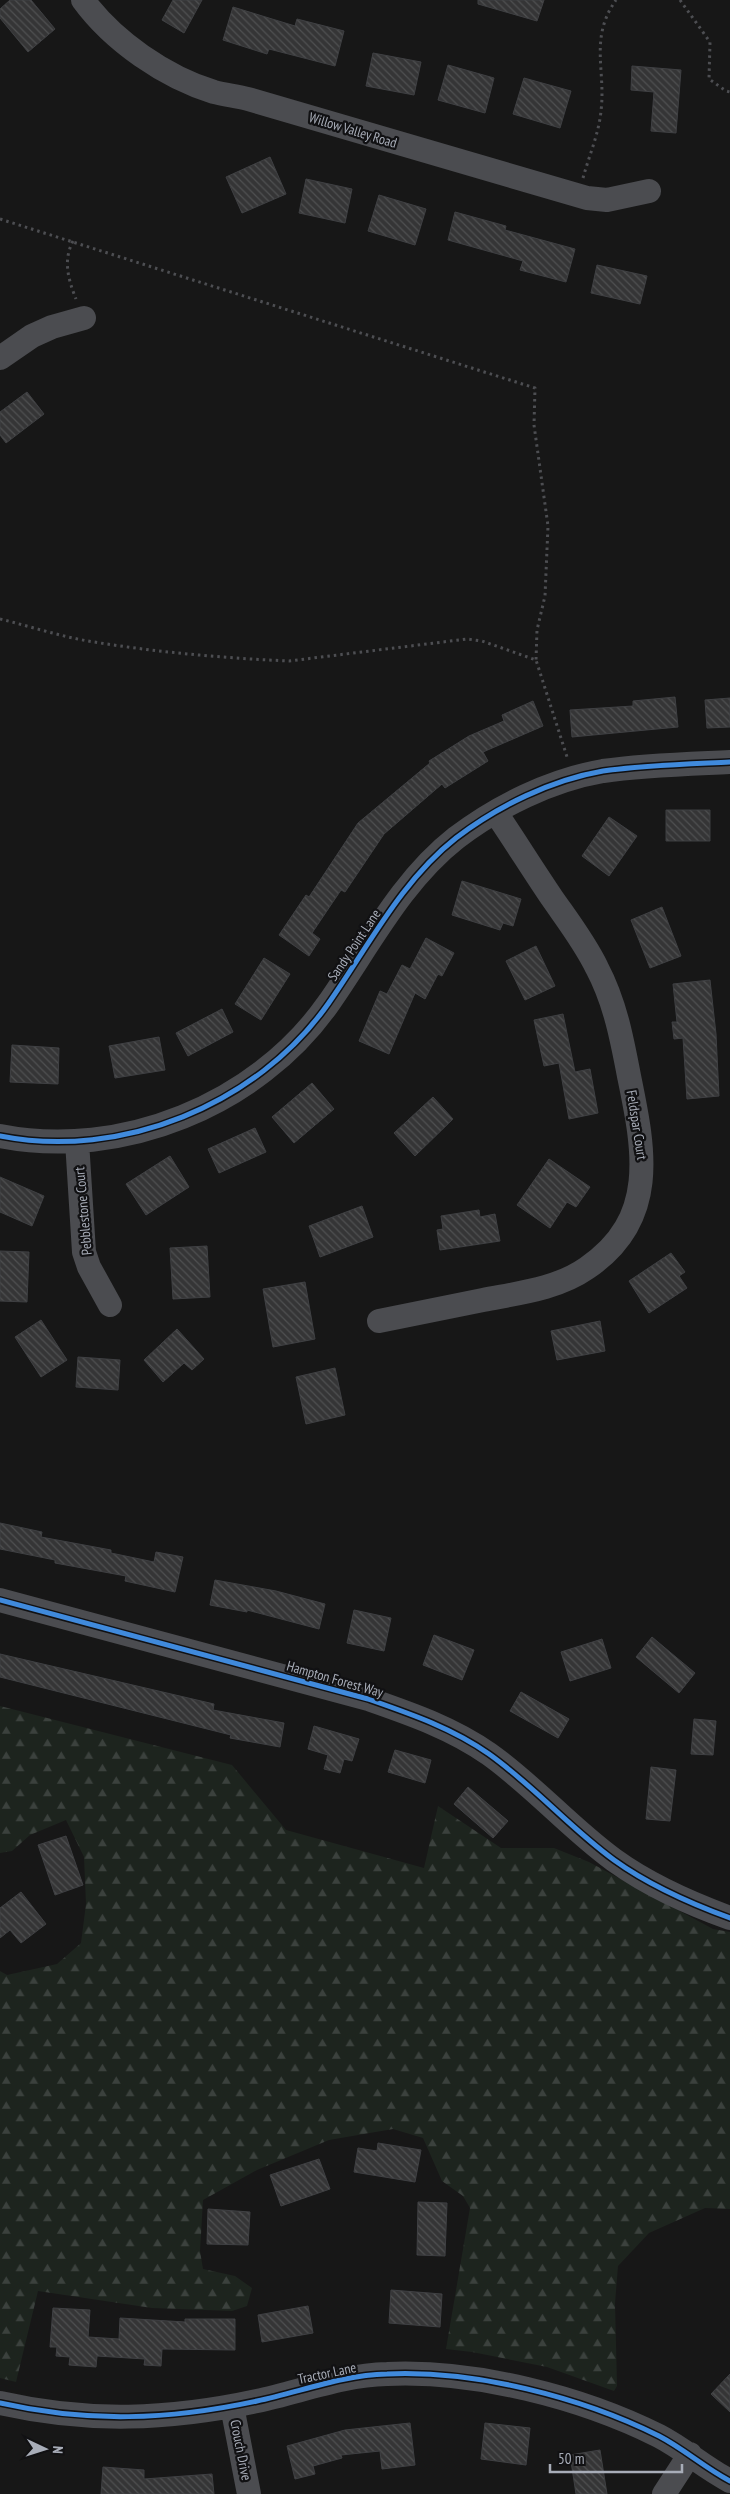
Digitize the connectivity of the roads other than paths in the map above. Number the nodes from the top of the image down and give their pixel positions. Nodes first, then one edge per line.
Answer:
1 (82, 0) edge
2 (649, 191) dead end
3 (84, 318) road end
4 (0, 358) edge
5 (730, 762) edge
6 (496, 813) junction
7 (0, 1136) edge
8 (77, 1141) junction
9 (110, 1305) dead end
10 (379, 1321) dead end
11 (0, 1600) edge
12 (730, 1918) edge
13 (0, 2403) edge
14 (232, 2406) junction
15 (690, 2454) junction
16 (730, 2480) edge
17 (249, 2494) edge
18 (664, 2494) edge

1 - 2 street, Willow Valley Road
3 - 4 street
5 - 6 street, Sandy Point Lane
6 - 8 street, Sandy Point Lane
6 - 10 street, Feldspar Court
7 - 8 street, Sandy Point Lane
8 - 9 street, Pebblestone Court
11 - 12 street, Hampton Forest Way
13 - 14 street, Tractor Lane
14 - 15 street, Tractor Lane
14 - 17 street, Crouch Drive
15 - 16 street, Tractor Lane
15 - 18 street

